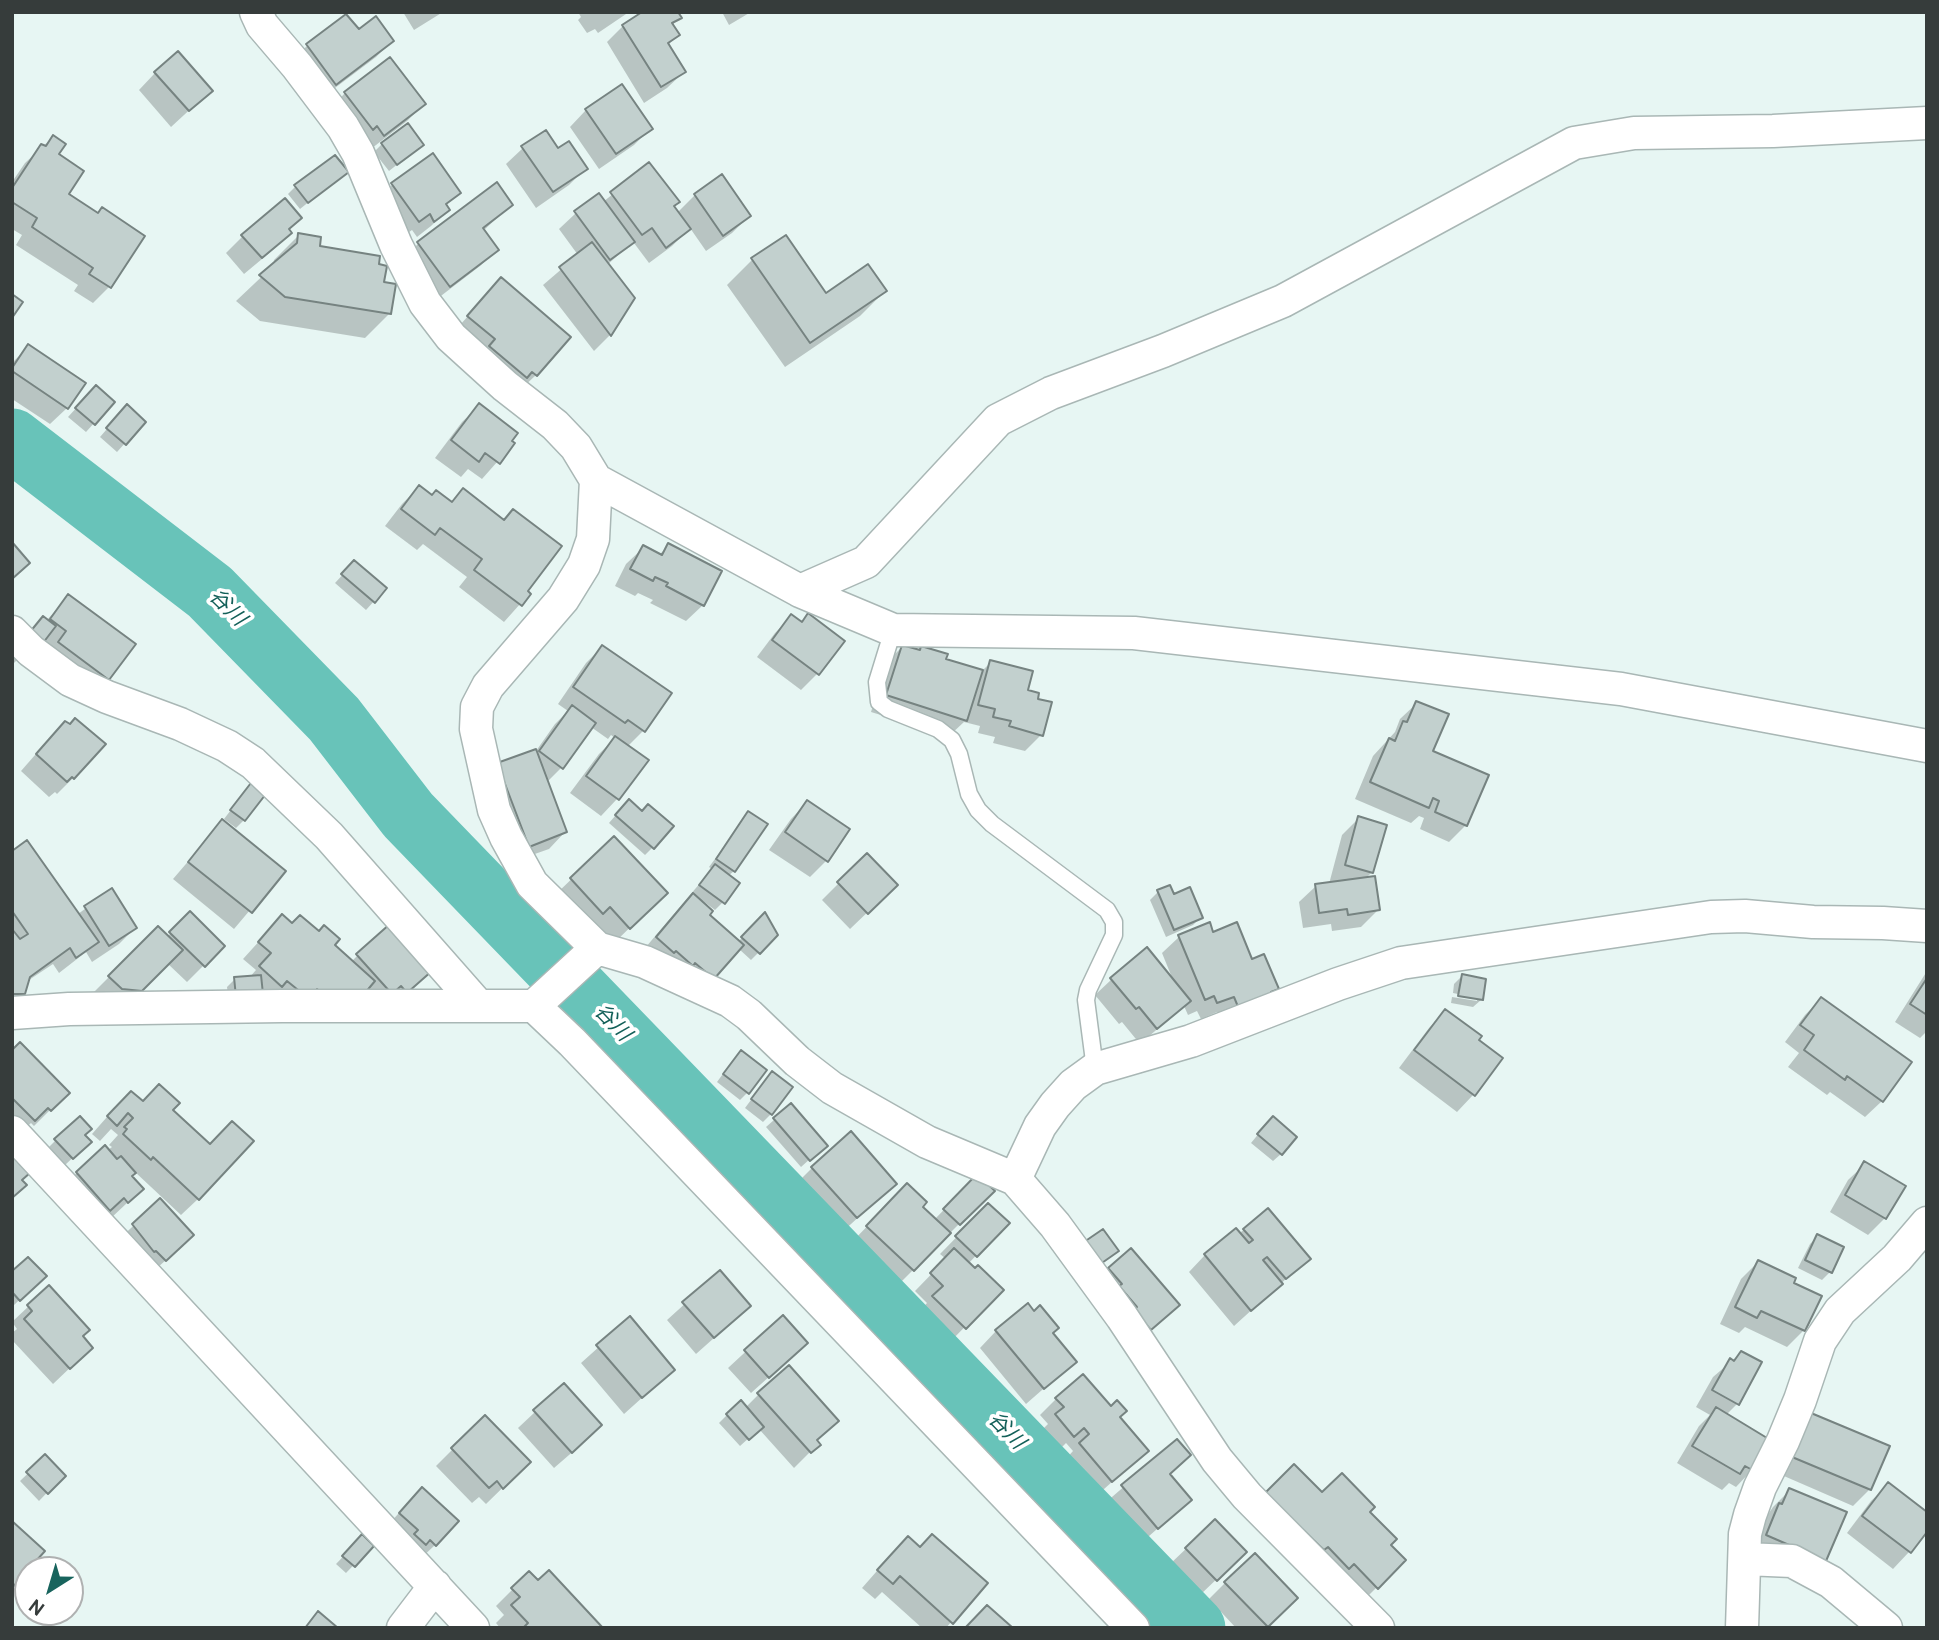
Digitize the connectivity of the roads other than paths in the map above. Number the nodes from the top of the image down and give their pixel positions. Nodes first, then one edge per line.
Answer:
1 (256, 12) edge
2 (1927, 123) edge
3 (596, 480) junction
4 (800, 591) junction
5 (893, 630) junction
6 (12, 632) edge
7 (1927, 746) edge
8 (1927, 926) edge
9 (591, 954) junction
10 (540, 1000) junction
11 (477, 1004) junction
12 (12, 1013) edge
13 (1095, 1069) junction
14 (12, 1132) edge
15 (1015, 1179) junction
16 (1927, 1223) edge
17 (1745, 1559) junction
18 (435, 1586) junction
19 (403, 1628) edge
20 (473, 1628) edge
21 (1133, 1628) edge
22 (1378, 1628) edge
23 (1742, 1628) edge
24 (1886, 1628) edge

1 - 3 street
2 - 4 street
3 - 4 street
3 - 9 street
4 - 5 street
5 - 7 street
5 - 13 lane
6 - 11 street
8 - 13 street
9 - 10 street
9 - 15 street
10 - 11 street
10 - 21 street
11 - 12 street
13 - 15 street
14 - 18 street
15 - 22 street
16 - 17 street
17 - 23 street
17 - 24 street
18 - 19 street
18 - 20 street

